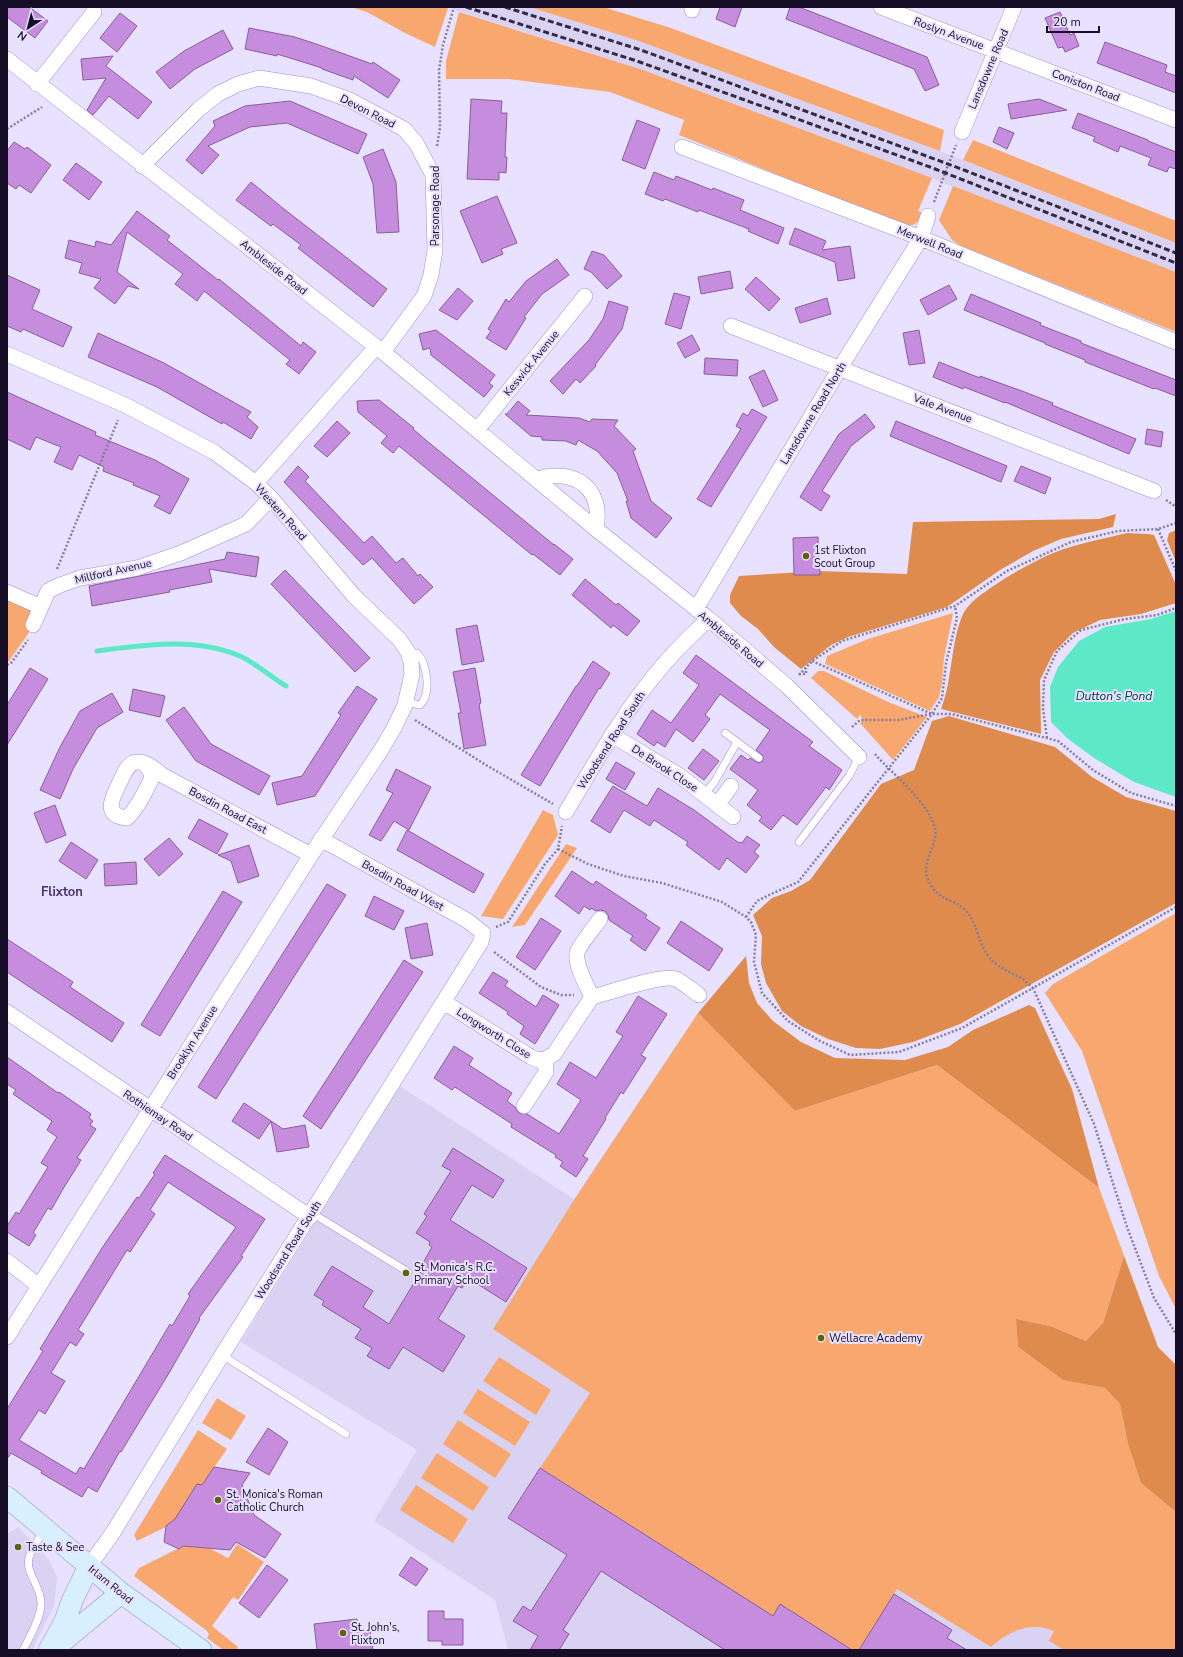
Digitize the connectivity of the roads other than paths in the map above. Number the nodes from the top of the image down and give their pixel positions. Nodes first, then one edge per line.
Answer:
1 (881, 7) edge
2 (1014, 7) edge
3 (94, 12) dead end
4 (996, 50) junction
5 (7, 59) edge
6 (37, 84) junction
7 (1176, 120) edge
8 (962, 132) road end
9 (682, 148) dead end
10 (142, 166) junction
11 (433, 175) joint
12 (928, 216) road end
13 (921, 238) junction
14 (585, 296) dead end
15 (731, 326) dead end
16 (1176, 342) edge
17 (380, 349) junction
18 (7, 354) edge
19 (840, 368) junction
20 (477, 430) junction
21 (537, 480) junction
22 (256, 483) junction
23 (1154, 491) dead end
24 (272, 498) junction
25 (596, 529) junction
26 (7, 592) edge
27 (41, 607) junction
28 (696, 609) junction
29 (709, 618) junction
30 (33, 625) road end
31 (725, 733) dead end
32 (612, 735) junction
33 (737, 742) junction
34 (381, 750) joint
35 (859, 757) joint
36 (759, 758) dead end
37 (146, 764) dead end
38 (731, 786) dead end
39 (705, 794) junction
40 (718, 804) junction
41 (566, 812) road end
42 (733, 817) dead end
43 (321, 839) junction
44 (800, 842) dead end
45 (311, 855) junction
46 (600, 919) dead end
47 (482, 937) joint
48 (591, 995) junction
49 (699, 995) dead end
50 (444, 1002) junction
51 (7, 1012) edge
52 (545, 1059) junction
53 (524, 1106) dead end
54 (150, 1109) junction
55 (311, 1215) junction
56 (7, 1261) edge
57 (408, 1272) dead end
58 (39, 1286) junction
59 (7, 1337) edge
60 (222, 1355) junction
61 (346, 1434) dead end
62 (7, 1497) edge
63 (45, 1530) junction
64 (89, 1566) junction
65 (121, 1593) junction
66 (23, 1650) edge
67 (49, 1650) edge
68 (53, 1650) edge
69 (200, 1650) edge

1 - 4 street, Roslyn Avenue
2 - 4 street, Lansdowne Road
3 - 6 street
4 - 7 street, Coniston Road
4 - 8 street, Lansdowne Road
5 - 6 street, Ambleside Road
6 - 10 street, Ambleside Road
9 - 13 street, Merwell Road
10 - 11 street, Devon Road
10 - 17 street, Ambleside Road
11 - 17 street, Parsonage Road
12 - 13 street, Lansdowne Road North
13 - 16 street, Merwell Road
13 - 19 street, Lansdowne Road North
14 - 20 street, Keswick Avenue
15 - 19 street, Vale Avenue
17 - 20 street, Ambleside Road
17 - 22 street, Parsonage Road
18 - 22 street, Western Road
19 - 23 street, Vale Avenue
19 - 28 street, Lansdowne Road North
20 - 21 street, Ambleside Road
21 - 25 street, Ambleside Road
21 - 25 street
22 - 24 street, Western Road
24 - 27 street, Millford Avenue
24 - 34 street, Western Road
25 - 28 street, Ambleside Road
26 - 27 street
27 - 30 street
28 - 29 street, Ambleside Road
29 - 32 street, Woodsend Road South
29 - 35 street, Ambleside Road
31 - 33 lane
32 - 39 street, De Brook Close
32 - 41 street, Woodsend Road South
33 - 36 lane
33 - 39 lane
34 - 43 street, Brooklyn Avenue
35 - 44 lane
37 - 45 street, Bosdin Road East
38 - 40 street
39 - 40 street, De Brook Close
40 - 42 street, De Brook Close
43 - 45 street, Brooklyn Avenue
43 - 47 street, Bosdin Road West
45 - 54 street, Brooklyn Avenue
46 - 48 street
47 - 50 street, Woodsend Road South
48 - 49 street
48 - 52 street, Longworth Close
50 - 52 street, Longworth Close
50 - 55 street, Woodsend Road South
51 - 54 street, Rothiemay Road
52 - 53 street, Longworth Close
54 - 55 street, Rothiemay Road
54 - 58 street, Brooklyn Avenue
55 - 57 lane
55 - 60 street, Woodsend Road South
56 - 58 street
58 - 59 street, Brooklyn Avenue
60 - 61 lane
60 - 64 street, Woodsend Road South
62 - 63 street, Irlam Road
63 - 64 street, Irlam Road
63 - 66 lane
64 - 65 street, Irlam Road
64 - 67 street
65 - 68 street
65 - 69 street, Irlam Road

